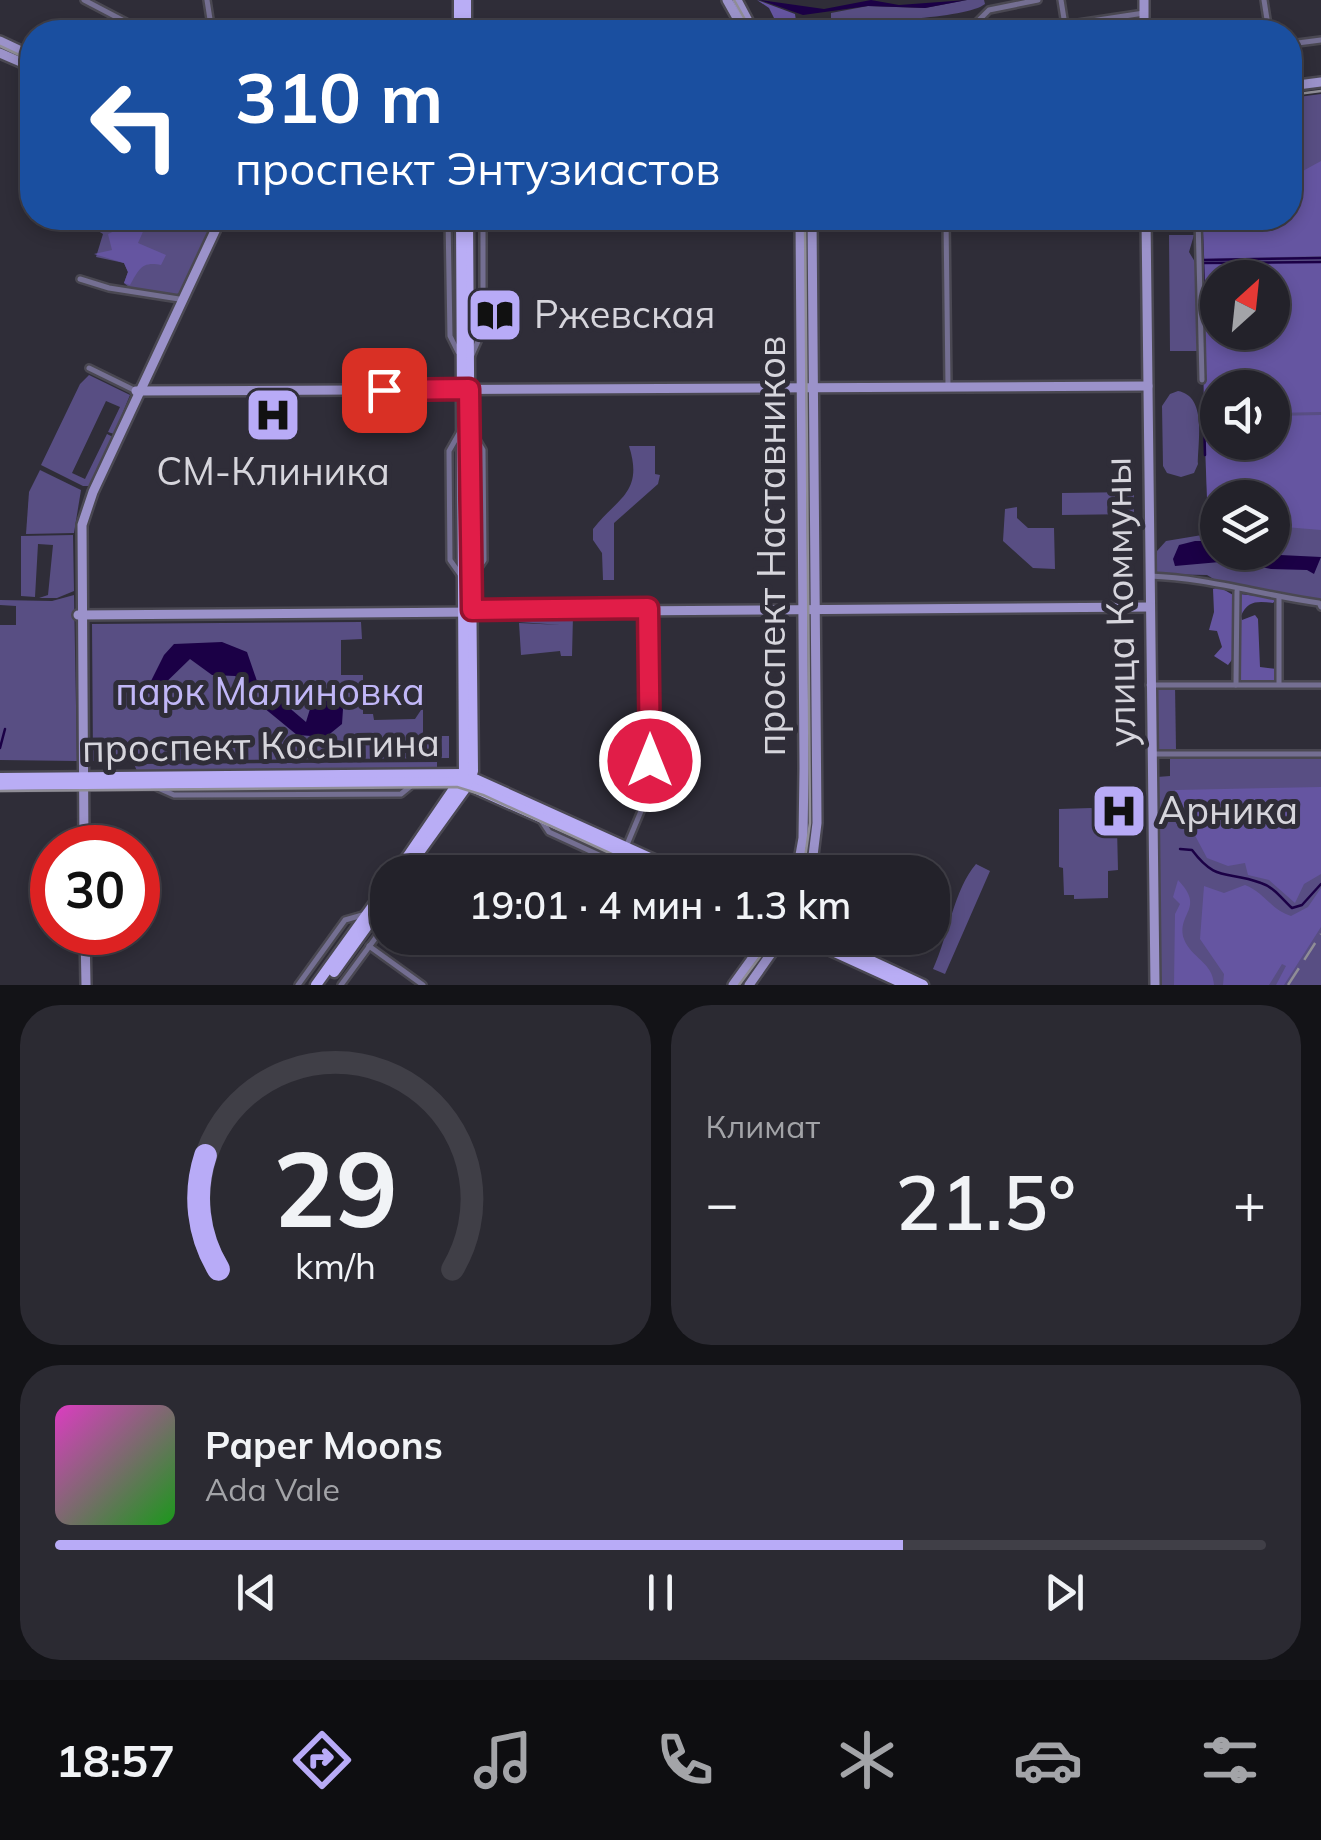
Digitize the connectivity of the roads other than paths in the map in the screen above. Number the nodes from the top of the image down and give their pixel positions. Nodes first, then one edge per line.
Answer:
1 (84, 0) edge
2 (1038, 0) edge
3 (1142, 0) edge
4 (1142, 13) junction
5 (122, 20) edge
6 (979, 20) edge
7 (1101, 20) edge
8 (1142, 20) edge
9 (213, 230) edge
10 (213, 230) edge
11 (448, 230) edge
12 (463, 230) edge
13 (464, 230) edge
14 (482, 230) edge
15 (800, 230) edge
16 (812, 230) edge
17 (946, 230) edge
18 (1144, 230) edge
19 (1198, 230) edge
20 (80, 279) dead end
21 (461, 280) junction
22 (449, 289) junction
23 (180, 299) junction
24 (465, 359) junction
25 (89, 368) dead end
26 (1202, 370) edge
27 (1146, 386) junction
28 (948, 387) junction
29 (801, 389) junction
30 (814, 389) junction
31 (466, 391) junction
32 (138, 392) junction
33 (466, 428) junction
34 (1150, 576) junction
35 (467, 579) junction
36 (1236, 591) junction
37 (1279, 598) junction
38 (1320, 605) edge
39 (1148, 607) junction
40 (803, 609) junction
41 (816, 609) junction
42 (649, 610) junction
43 (468, 612) junction
44 (80, 615) junction
45 (1236, 684) junction
46 (1150, 685) junction
47 (1278, 685) junction
48 (1321, 685) edge
49 (1150, 754) junction
50 (1321, 754) edge
51 (466, 779) junction
52 (81, 781) junction
53 (0, 782) edge
54 (538, 814) junction
55 (82, 825) edge
56 (626, 847) junction
57 (409, 855) edge
58 (418, 855) edge
59 (599, 855) edge
60 (627, 855) edge
61 (644, 855) edge
62 (799, 855) edge
63 (813, 855) edge
64 (370, 910) edge
65 (367, 914) junction
66 (370, 922) edge
67 (369, 946) joint
68 (83, 955) edge
69 (755, 955) edge
70 (770, 955) edge
71 (841, 955) edge
72 (859, 955) edge
73 (302, 983) edge
74 (84, 985) edge
75 (316, 985) edge
76 (324, 985) edge
77 (341, 985) edge
78 (423, 985) edge
79 (733, 985) edge
80 (748, 985) edge
81 (907, 985) edge
82 (923, 985) edge
83 (1153, 985) edge

1 - 5 street
2 - 6 street
3 - 4 main road
4 - 7 street
4 - 8 main road
9 - 23 main road
10 - 32 main road
11 - 22 street
12 - 21 main road
13 - 24 main road
14 - 24 street
15 - 29 main road, проспект Наставников
16 - 30 main road, проспект Наставников
17 - 28 street
18 - 27 main road, улица Коммуны
19 - 26 street
20 - 23 street
21 - 22 street
21 - 24 main road
22 - 24 street
23 - 32 main road
24 - 31 main road
25 - 32 street
27 - 28 main road
27 - 34 main road, улица Коммуны
27 - 39 main road, улица Коммуны
28 - 30 main road
29 - 30 main road
29 - 31 main road
29 - 40 main road, проспект Наставников
30 - 41 main road, проспект Наставников
31 - 32 main road
31 - 33 main road
32 - 44 main road
33 - 35 main road
33 - 35 street
34 - 36 street
34 - 39 main road, улица Коммуны
35 - 43 main road
36 - 37 street
36 - 45 street
37 - 38 street
37 - 47 street
39 - 41 main road
39 - 46 main road, улица Коммуны
40 - 41 main road
40 - 42 main road
40 - 62 main road, проспект Наставников
41 - 63 main road, проспект Наставников
42 - 43 main road
42 - 56 street
43 - 44 main road
43 - 51 main road
44 - 52 main road
45 - 46 street
45 - 47 street
46 - 49 main road, улица Коммуны
47 - 48 street
49 - 50 street
49 - 83 main road, улица Коммуны
51 - 52 main road, проспект Косыгина
51 - 52 main road, проспект Косыгина
51 - 54 main road, проспект Косыгина
51 - 56 main road, проспект Косыгина
51 - 57 main road
51 - 58 main road
52 - 53 main road, проспект Косыгина
52 - 55 main road
54 - 59 street
54 - 60 main road, проспект Косыгина
56 - 61 main road, проспект Косыгина
64 - 65 main road
65 - 73 street
65 - 75 main road
66 - 76 main road
67 - 77 street
67 - 78 street
68 - 74 main road
69 - 79 main road
70 - 80 main road
71 - 81 main road
72 - 82 main road

